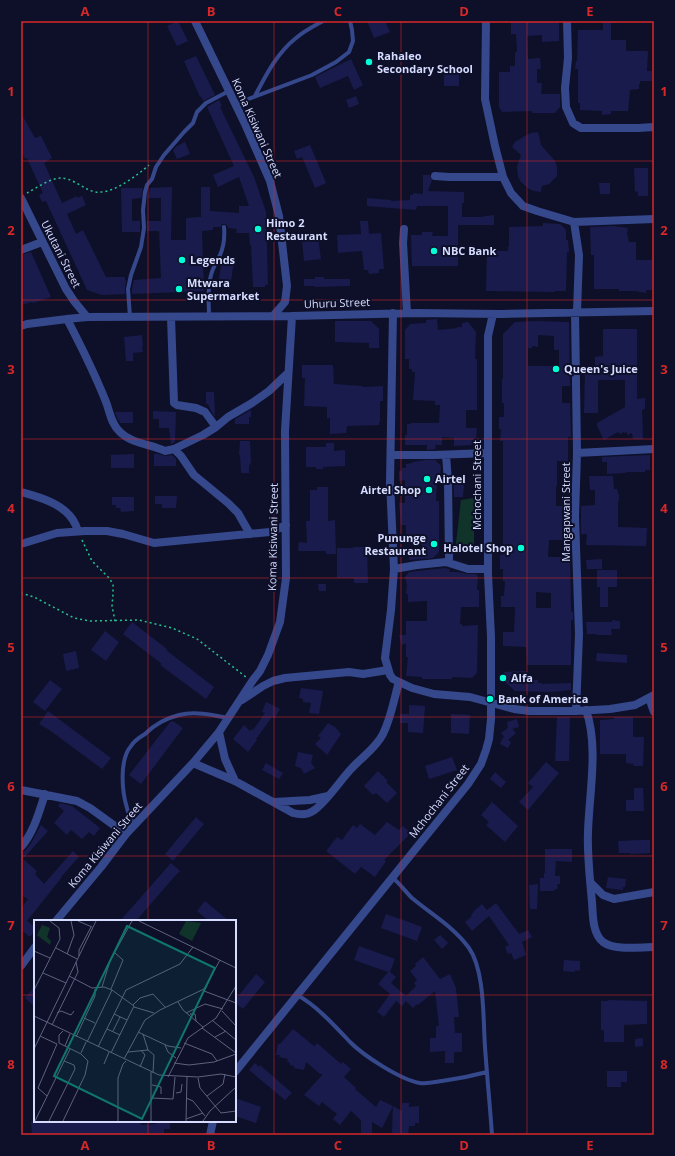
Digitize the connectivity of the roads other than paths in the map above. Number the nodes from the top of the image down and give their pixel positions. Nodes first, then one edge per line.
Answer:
1 (195, 21) edge
2 (321, 21) edge
3 (350, 21) edge
4 (486, 21) edge
5 (568, 21) edge
6 (229, 91) junction
7 (255, 96) junction
8 (235, 104) junction
9 (654, 127) edge
10 (435, 176) dead end
11 (503, 177) junction
12 (24, 195) edge
13 (654, 219) edge
14 (574, 222) junction
15 (224, 227) dead end
16 (404, 229) dead end
17 (42, 242) junction
18 (21, 250) edge
19 (654, 311) edge
20 (576, 312) junction
21 (393, 313) junction
22 (407, 313) junction
23 (493, 314) junction
24 (209, 316) junction
25 (273, 316) junction
26 (292, 316) junction
27 (87, 317) junction
28 (130, 317) junction
29 (171, 317) junction
30 (67, 319) junction
31 (21, 326) edge
32 (288, 373) junction
33 (216, 427) junction
34 (174, 449) junction
35 (654, 449) edge
36 (488, 453) junction
37 (577, 453) junction
38 (391, 455) junction
39 (446, 455) junction
40 (21, 492) edge
41 (286, 526) junction
42 (78, 531) junction
43 (250, 534) junction
44 (21, 544) edge
45 (446, 562) junction
46 (394, 569) junction
47 (488, 569) junction
48 (388, 670) junction
49 (399, 682) junction
50 (651, 697) edge
51 (239, 702) junction
52 (490, 703) junction
53 (586, 710) junction
54 (576, 711) junction
55 (654, 712) edge
56 (228, 718) junction
57 (218, 732) junction
58 (193, 763) junction
59 (235, 781) junction
60 (22, 791) edge
61 (45, 794) junction
62 (328, 796) junction
63 (274, 802) junction
64 (134, 825) junction
65 (126, 834) junction
66 (21, 847) edge
67 (393, 878) junction
68 (591, 883) junction
69 (654, 892) edge
70 (57, 920) edge
71 (654, 947) edge
72 (34, 948) edge
73 (21, 966) edge
74 (297, 995) junction
75 (236, 1071) edge
76 (487, 1072) junction
77 (213, 1122) edge
78 (210, 1135) edge
79 (492, 1135) edge

1 - 6 street, Koma Kisiwani Street
2 - 7 lane
3 - 7 lane
4 - 11 street
5 - 9 street
6 - 8 street, Koma Kisiwani Street
6 - 28 lane
7 - 8 lane
8 - 25 street, Koma Kisiwani Street
10 - 11 street
11 - 14 street
12 - 17 street, Ukutani Street
13 - 14 street
14 - 20 street, Mangapwani Street
15 - 24 lane
16 - 22 street
17 - 18 street
17 - 27 street, Ukutani Street
19 - 20 street, Uhuru Street
20 - 23 street, Uhuru Street
20 - 37 street, Mangapwani Street
21 - 22 street, Uhuru Street
21 - 26 street, Uhuru Street
21 - 38 street
22 - 23 street, Uhuru Street
23 - 36 street, Mchochani Street
24 - 25 street, Uhuru Street
24 - 29 street, Uhuru Street
25 - 26 street, Uhuru Street
26 - 32 street, Koma Kisiwani Street
27 - 28 street, Uhuru Street
27 - 30 street, Uhuru Street
28 - 29 street, Uhuru Street
29 - 33 street
30 - 31 street, Uhuru Street
30 - 34 street
32 - 33 street
32 - 41 street, Koma Kisiwani Street
33 - 34 street
34 - 43 street
35 - 37 street
36 - 39 street
36 - 47 street, Mchochani Street
37 - 54 street, Mangapwani Street
38 - 39 street
38 - 46 street
39 - 45 street
40 - 42 street
41 - 43 street
41 - 51 street, Koma Kisiwani Street
42 - 43 street
42 - 44 street
45 - 46 street
45 - 47 street
46 - 48 street
47 - 52 street, Mchochani Street
48 - 49 street
48 - 51 street
49 - 52 street
49 - 62 street
50 - 53 street
50 - 55 street
51 - 56 street, Koma Kisiwani Street
52 - 54 street
52 - 67 street, Mchochani Street
53 - 54 street
53 - 68 street
56 - 57 street, Koma Kisiwani Street
56 - 64 lane
57 - 58 street, Koma Kisiwani Street
57 - 59 street
58 - 59 street
58 - 64 street, Koma Kisiwani Street
59 - 63 street
60 - 61 street
61 - 65 street
61 - 66 street
62 - 63 street
62 - 63 street
64 - 65 street, Koma Kisiwani Street
65 - 70 street, Koma Kisiwani Street
67 - 74 street, Mchochani Street
67 - 76 lane
68 - 69 street
68 - 71 street
72 - 73 street
74 - 75 street, Mchochani Street
74 - 76 lane
76 - 79 lane
77 - 78 street

